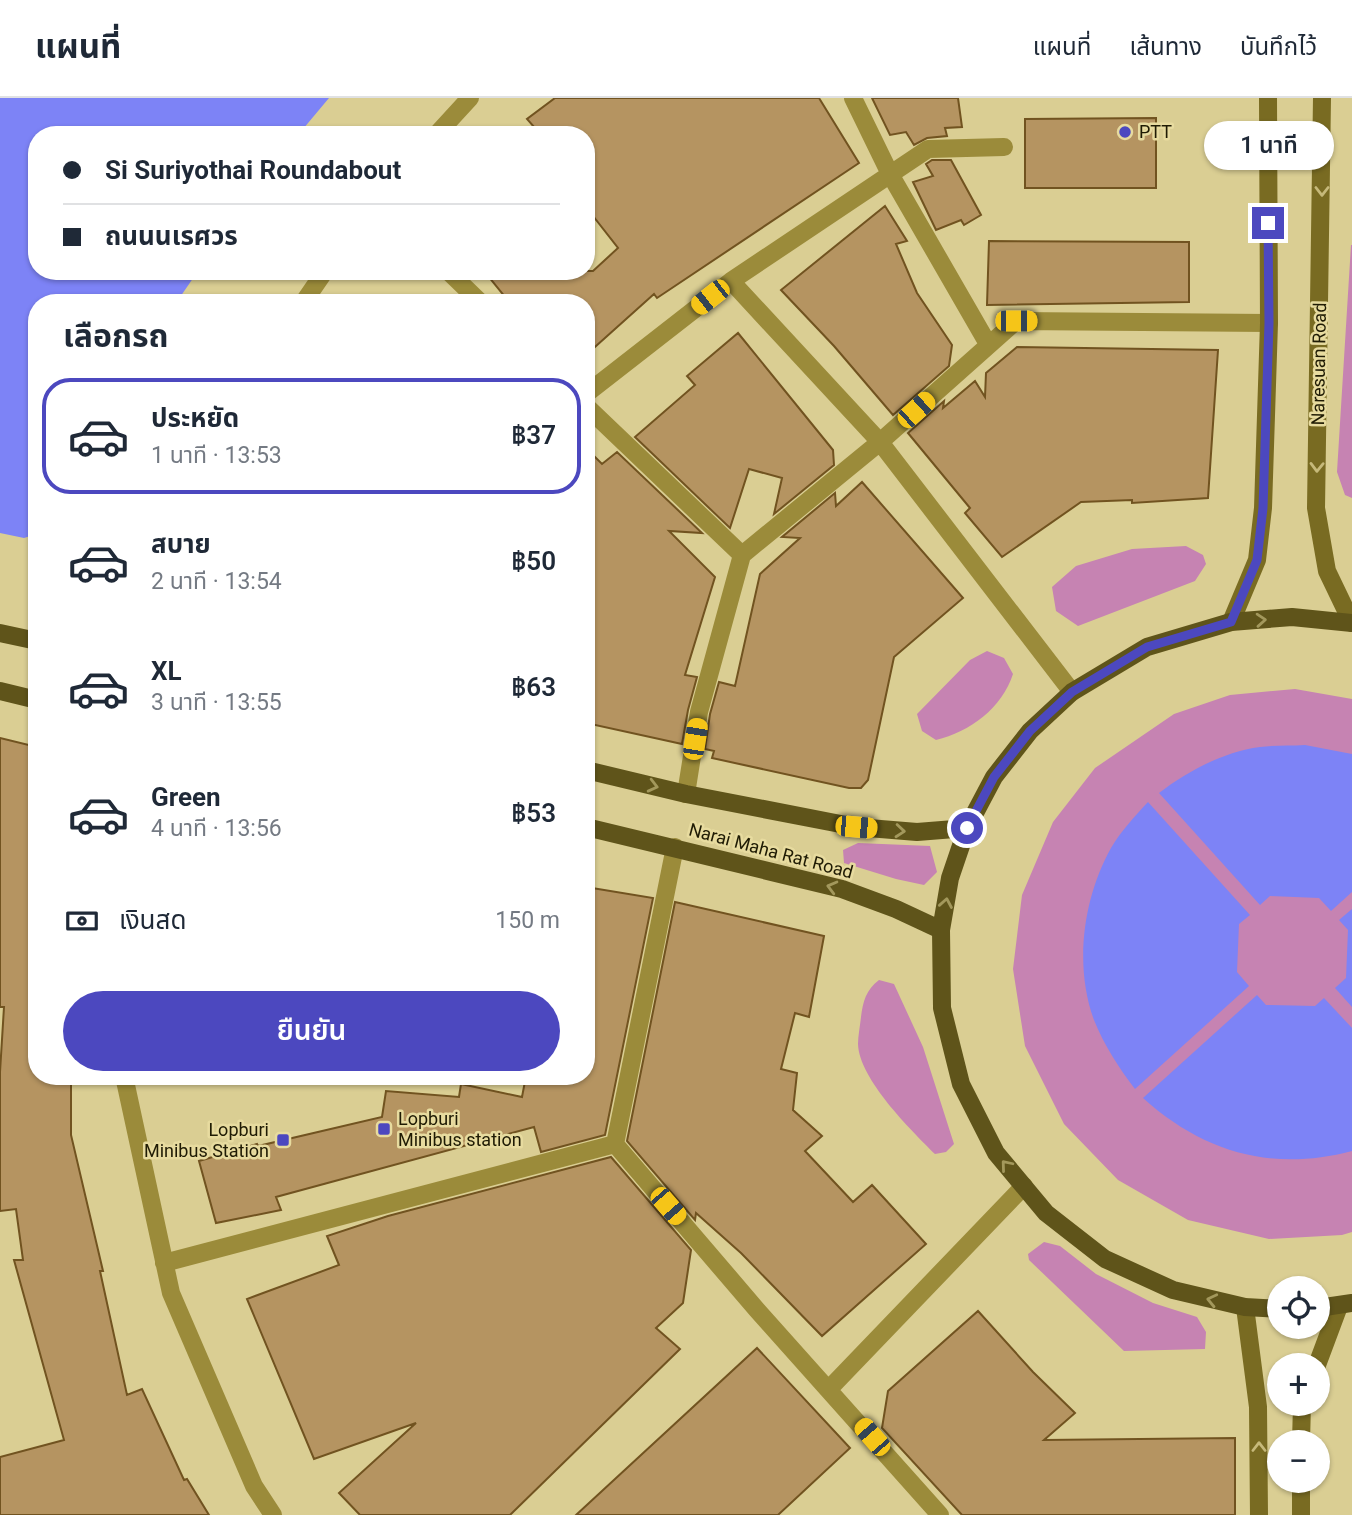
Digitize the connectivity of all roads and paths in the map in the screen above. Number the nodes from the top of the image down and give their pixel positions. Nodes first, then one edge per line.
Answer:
1 (470, 98) edge
2 (853, 98) edge
3 (1268, 98) edge
4 (1322, 98) edge
5 (444, 126) edge
6 (1004, 147) dead end
7 (890, 174) junction
8 (457, 280) edge
9 (731, 281) junction
10 (472, 294) edge
11 (1269, 323) junction
12 (988, 344) junction
13 (595, 387) edge
14 (595, 415) edge
15 (880, 442) junction
16 (742, 555) junction
17 (1231, 622) junction
18 (1352, 623) edge
19 (0, 633) edge
20 (28, 639) edge
21 (0, 691) edge
22 (1072, 692) junction
23 (28, 698) edge
24 (595, 772) edge
25 (686, 794) junction
26 (967, 828) junction
27 (595, 829) edge
28 (675, 847) junction
29 (941, 930) junction
30 (126, 1085) edge
31 (615, 1144) junction
32 (1024, 1186) junction
33 (164, 1263) junction
34 (1346, 1305) edge
35 (1245, 1307) junction
36 (1267, 1308) edge
37 (1323, 1353) edge
38 (830, 1389) junction
39 (1301, 1493) edge
40 (273, 1515) edge
41 (940, 1515) edge
42 (1259, 1515) edge
43 (1301, 1515) edge

1 - 5 street
2 - 7 street
3 - 11 main road
4 -> 18 main road, Naresuan Road
6 - 7 street
7 - 9 street
7 - 12 street
8 - 10 street
9 - 13 street
9 - 15 street
11 - 12 street
11 - 17 main road
12 - 15 street
14 - 16 street
15 - 16 street
15 - 22 street
16 - 25 street
17 -> 18 main road
17 - 22 main road
19 - 20 main road
21 - 23 main road
22 - 26 main road
24 -> 25 main road, Narai Maha Rat Road
25 -> 26 main road, Narai Maha Rat Road
29 -> 26 main road
27 - 28 main road, Narai Maha Rat Road
29 -> 28 main road, Narai Maha Rat Road
28 - 31 street
32 -> 29 main road
30 - 33 street
31 - 33 street
31 - 38 street
35 -> 32 main road
32 - 38 street
33 - 40 street
34 - 37 main road
35 - 36 main road
42 -> 35 main road
38 - 41 street
39 - 43 main road

